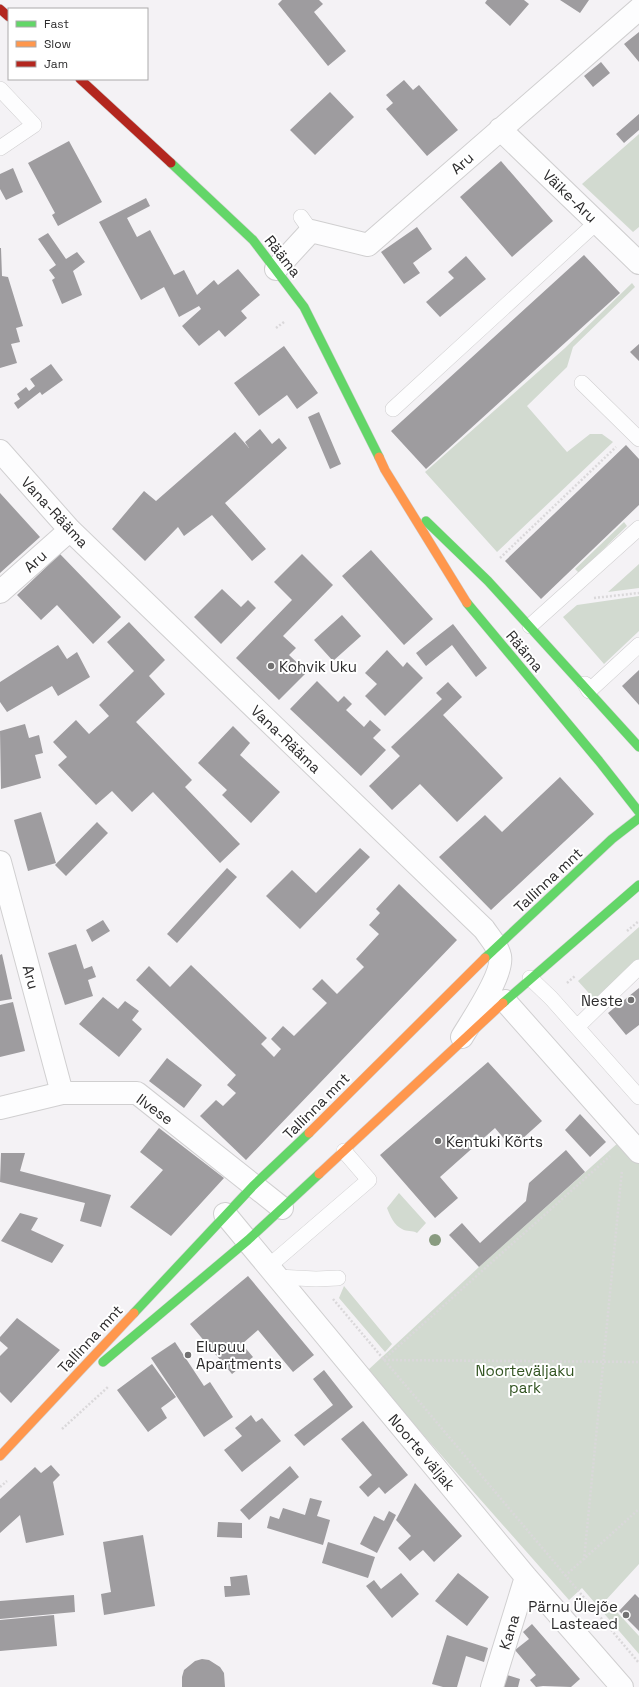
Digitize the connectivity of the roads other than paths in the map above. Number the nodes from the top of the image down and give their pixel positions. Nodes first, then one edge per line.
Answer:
1 (0, 9) edge
2 (639, 9) edge
3 (8, 16) edge
4 (81, 80) edge
5 (0, 88) edge
6 (500, 129) junction
7 (0, 148) edge
8 (597, 222) junction
9 (639, 263) edge
10 (276, 269) junction
11 (582, 382) dead end
12 (393, 408) dead end
13 (635, 435) edge
14 (0, 451) edge
15 (402, 498) junction
16 (639, 528) edge
17 (70, 530) junction
18 (0, 592) edge
19 (530, 626) junction
20 (639, 645) edge
21 (589, 691) junction
22 (639, 747) edge
23 (639, 812) edge
24 (639, 818) edge
25 (0, 862) edge
26 (639, 885) edge
27 (497, 947) junction
28 (639, 967) edge
29 (530, 978) junction
30 (505, 1001) junction
31 (576, 1027) junction
32 (458, 1045) junction
33 (62, 1093) junction
34 (639, 1097) edge
35 (0, 1108) edge
36 (630, 1145) edge
37 (344, 1150) junction
38 (253, 1186) junction
39 (282, 1208) junction
40 (225, 1214) junction
41 (248, 1240) junction
42 (273, 1272) junction
43 (338, 1278) dead end
44 (26, 1428) junction
45 (0, 1456) edge
46 (526, 1577) junction
47 (492, 1687) edge
48 (622, 1687) edge

1 - 3 main road
2 - 6 street, Aru
4 - 10 main road, Rääma
5 - 7 lane
6 - 8 street, Väike-Aru
6 - 10 street, Aru
8 - 9 street, Väike-Aru
8 - 12 lane
10 - 15 main road, Rääma
11 - 13 lane
14 - 17 street, Vana-Rääma
15 - 19 main road, Rääma
15 - 23 main road, Rääma
16 - 19 lane
17 - 18 street, Aru
17 - 27 street, Vana-Rääma
19 - 21 lane
20 - 21 lane
21 - 22 main road
24 - 27 main road, Tallinna mnt
25 - 33 street, Aru
26 - 29 main road, Tallinna mnt
27 - 32 street, Vana-Rääma
27 - 38 main road, Tallinna mnt
28 - 31 lane
29 - 30 main road, Tallinna mnt
29 - 31 lane
30 - 32 main road, Tallinna mnt
30 - 36 street
31 - 34 lane
32 - 37 main road, Tallinna mnt
33 - 35 street, Ilvese
33 - 38 street, Ilvese
37 - 39 main road, Tallinna mnt
37 - 42 lane
38 - 39 street, Ilvese
38 - 40 main road, Tallinna mnt
39 - 41 main road, Tallinna mnt
40 - 41 street, Noorte väljak
40 - 44 main road, Tallinna mnt
41 - 42 street, Noorte väljak
41 - 44 main road, Tallinna mnt
42 - 43 lane
42 - 46 street, Noorte väljak
44 - 45 main road, Tallinna mnt
46 - 47 street, Kana
46 - 48 street, Noorte väljak

